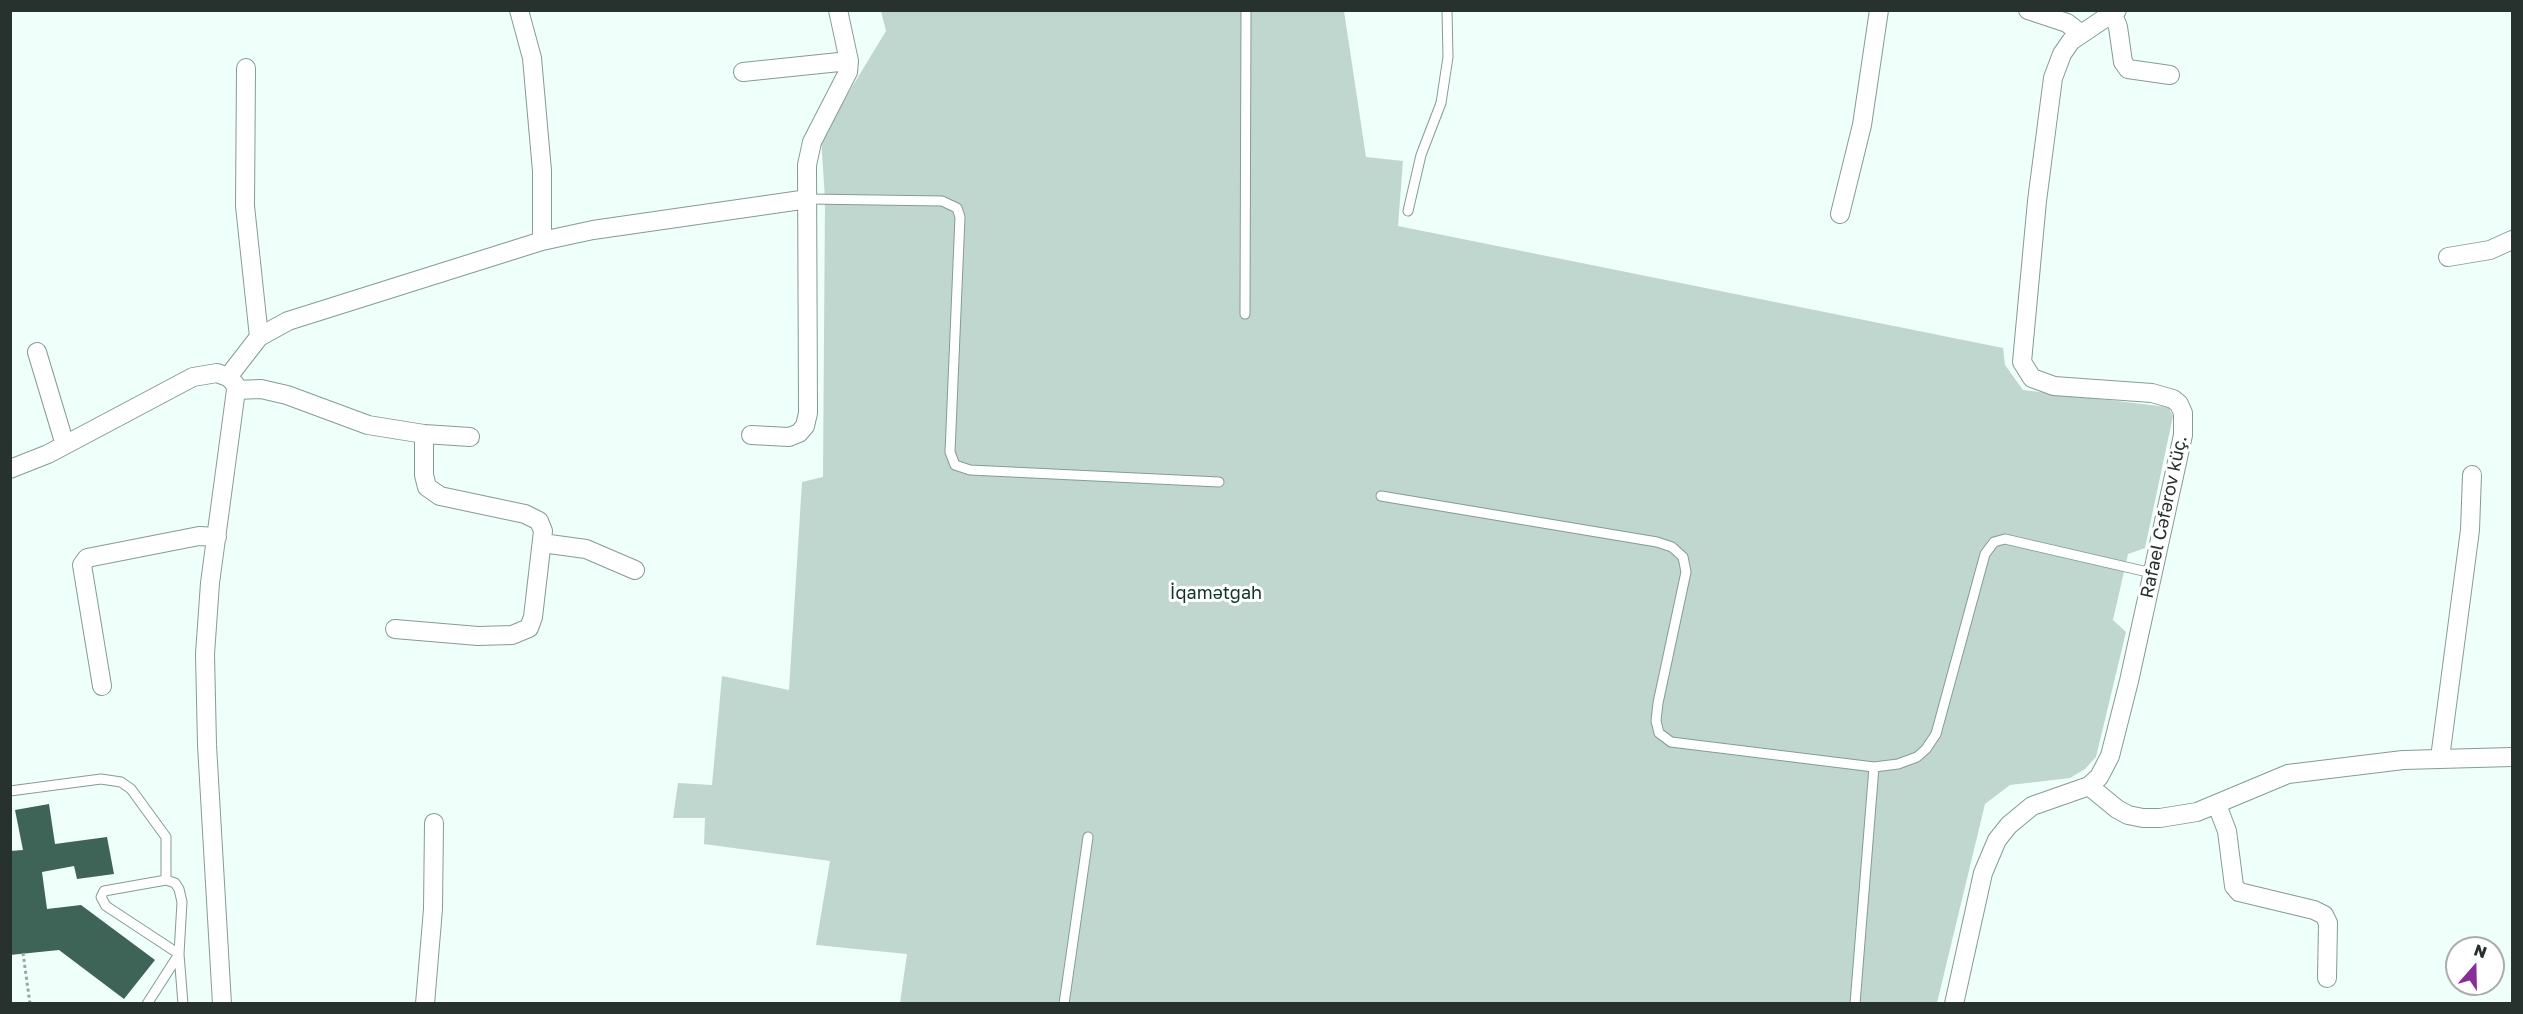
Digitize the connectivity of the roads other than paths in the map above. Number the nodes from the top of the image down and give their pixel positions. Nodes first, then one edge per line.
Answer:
1 (519, 10) edge
2 (838, 10) edge
3 (1246, 10) edge
4 (1447, 10) edge
5 (1879, 10) edge
6 (2028, 10) edge
7 (2115, 12) edge
8 (2080, 33) junction
9 (849, 61) junction
10 (246, 68) dead end
11 (743, 72) dead end
12 (2170, 75) dead end
13 (808, 199) junction
14 (1408, 211) dead end
15 (1840, 214) dead end
16 (2512, 240) edge
17 (542, 241) junction
18 (2448, 257) dead end
19 (1245, 314) dead end
20 (259, 337) junction
21 (37, 352) dead end
22 (232, 384) junction
23 (424, 434) junction
24 (751, 435) dead end
25 (470, 437) dead end
26 (65, 446) junction
27 (10, 469) edge
28 (2472, 475) dead end
29 (1219, 482) dead end
30 (1381, 496) dead end
31 (217, 537) junction
32 (542, 543) junction
33 (635, 570) dead end
34 (2152, 573) junction
35 (395, 629) dead end
36 (102, 686) dead end
37 (2512, 757) edge
38 (2440, 758) junction
39 (1874, 767) junction
40 (2089, 786) junction
41 (10, 791) edge
42 (2217, 805) junction
43 (434, 823) dead end
44 (1088, 837) dead end
45 (166, 880) junction
46 (179, 954) junction
47 (2327, 978) dead end
48 (147, 1004) edge
49 (183, 1004) edge
50 (222, 1004) edge
51 (425, 1004) edge
52 (1064, 1004) edge
53 (1855, 1004) edge
54 (1954, 1004) edge

1 - 17 street
2 - 9 street
3 - 19 lane
4 - 14 lane
5 - 15 street
6 - 8 street
7 - 8 street, Rafael Cəfərov küç.
7 - 12 street
8 - 34 street, Rafael Cəfərov küç.
9 - 11 street
9 - 13 street
10 - 20 street
13 - 17 street
13 - 24 street
13 - 29 lane
16 - 18 street
17 - 20 street
20 - 22 street
21 - 26 street
22 - 23 street
22 - 26 street
22 - 31 street
23 - 25 street
23 - 32 street
26 - 27 street
28 - 38 street
30 - 39 lane
31 - 36 street
31 - 50 street
32 - 33 street
32 - 35 street
34 - 39 lane
34 - 40 street, Rafael Cəfərov küç.
37 - 38 street
38 - 42 street
39 - 53 lane
40 - 42 street
40 - 54 street
41 - 45 lane
42 - 47 street
43 - 51 street
44 - 52 lane
45 - 46 lane
45 - 46 lane
46 - 48 lane
46 - 49 lane

